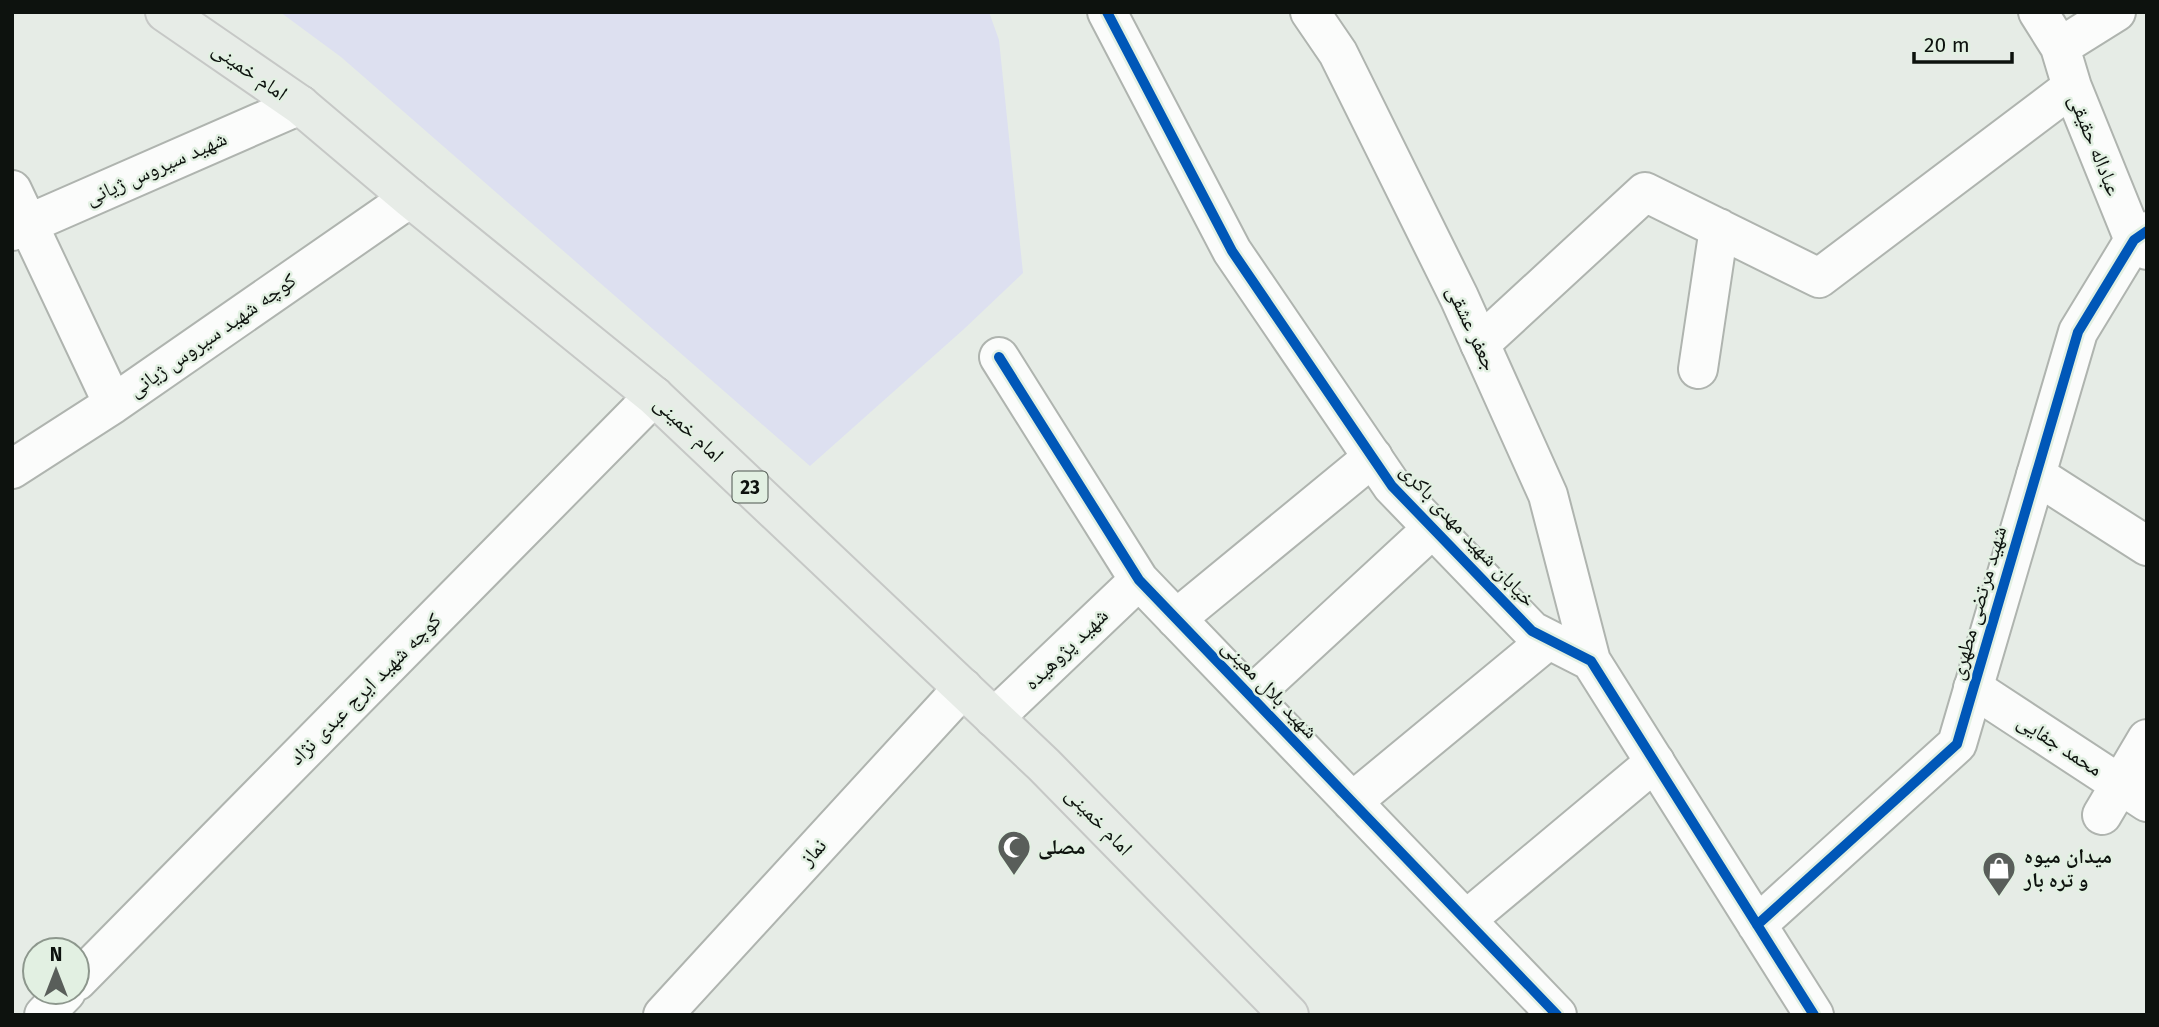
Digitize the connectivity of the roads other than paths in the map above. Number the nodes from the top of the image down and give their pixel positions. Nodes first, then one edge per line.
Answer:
1 (165, 12) edge
2 (1107, 12) edge
3 (1310, 12) edge
4 (2038, 12) edge
5 (2116, 12) edge
6 (2060, 47) junction
7 (2072, 87) junction
8 (300, 105) junction
9 (410, 198) junction
10 (17, 215) edge
11 (1719, 228) junction
12 (2142, 240) edge
13 (1480, 344) junction
14 (999, 357) dead end
15 (1698, 369) dead end
16 (654, 396) junction
17 (113, 404) junction
18 (1373, 457) junction
19 (12, 469) edge
20 (2036, 475) junction
21 (1433, 528) junction
22 (2147, 546) edge
23 (1139, 580) junction
24 (1176, 619) junction
25 (1548, 640) junction
26 (1591, 661) junction
27 (963, 688) junction
28 (1973, 688) junction
29 (1251, 696) junction
30 (994, 718) junction
31 (2147, 739) edge
32 (1655, 762) junction
33 (2123, 800) edge
34 (1352, 802) junction
35 (1466, 920) junction
36 (1757, 925) junction
37 (91, 967) edge
38 (1538, 1009) edge
39 (663, 1015) edge
40 (1289, 1015) edge
41 (1814, 1015) edge

1 - 8 main road, امام خمینی / 23
2 - 18 street, خیابان شهید مهدی باکری
3 - 13 street, جعفر عشقی
4 - 6 street, عباداله حقیقی
5 - 6 street
6 - 7 street, عباداله حقیقی
7 - 11 street
7 - 12 street, عباداله حقیقی
8 - 9 main road, امام خمینی / 23
8 - 10 street, شهید سیروس ژیانی
9 - 16 main road, امام خمینی / 23
9 - 17 street, کوچه شهید سیروس ژیانی
10 - 17 street
11 - 13 street
11 - 15 street
12 - 20 street, شهید مرتضی مطهری
13 - 26 street, جعفر عشقی
14 - 23 street, شهید بلال معینی
16 - 27 main road, امام خمینی / 23
16 - 37 street, کوچه شهید ایرج عبدی نژاد
17 - 19 street, کوچه شهید سیروس ژیانی
18 - 21 street, خیابان شهید مهدی باکری
18 - 24 street
20 - 22 street
20 - 28 street, شهید مرتضی مطهری
21 - 25 street, خیابان شهید مهدی باکری
21 - 29 street
23 - 24 street, شهید بلال معینی
23 - 30 street, شهید پژوهیده
24 - 29 street, شهید بلال معینی
25 - 26 street, خیابان شهید مهدی باکری
25 - 34 street
26 - 32 street
27 - 30 main road, امام خمینی / 23
27 - 39 street, نماز
28 - 33 street, محمد جفایی
28 - 36 street, شهید مرتضی مطهری
29 - 34 street, شهید بلال معینی
30 - 40 main road, امام خمینی / 23
31 - 33 street
32 - 35 street
32 - 36 street
34 - 35 street, شهید بلال معینی
35 - 38 street, شهید بلال معینی
36 - 41 street

